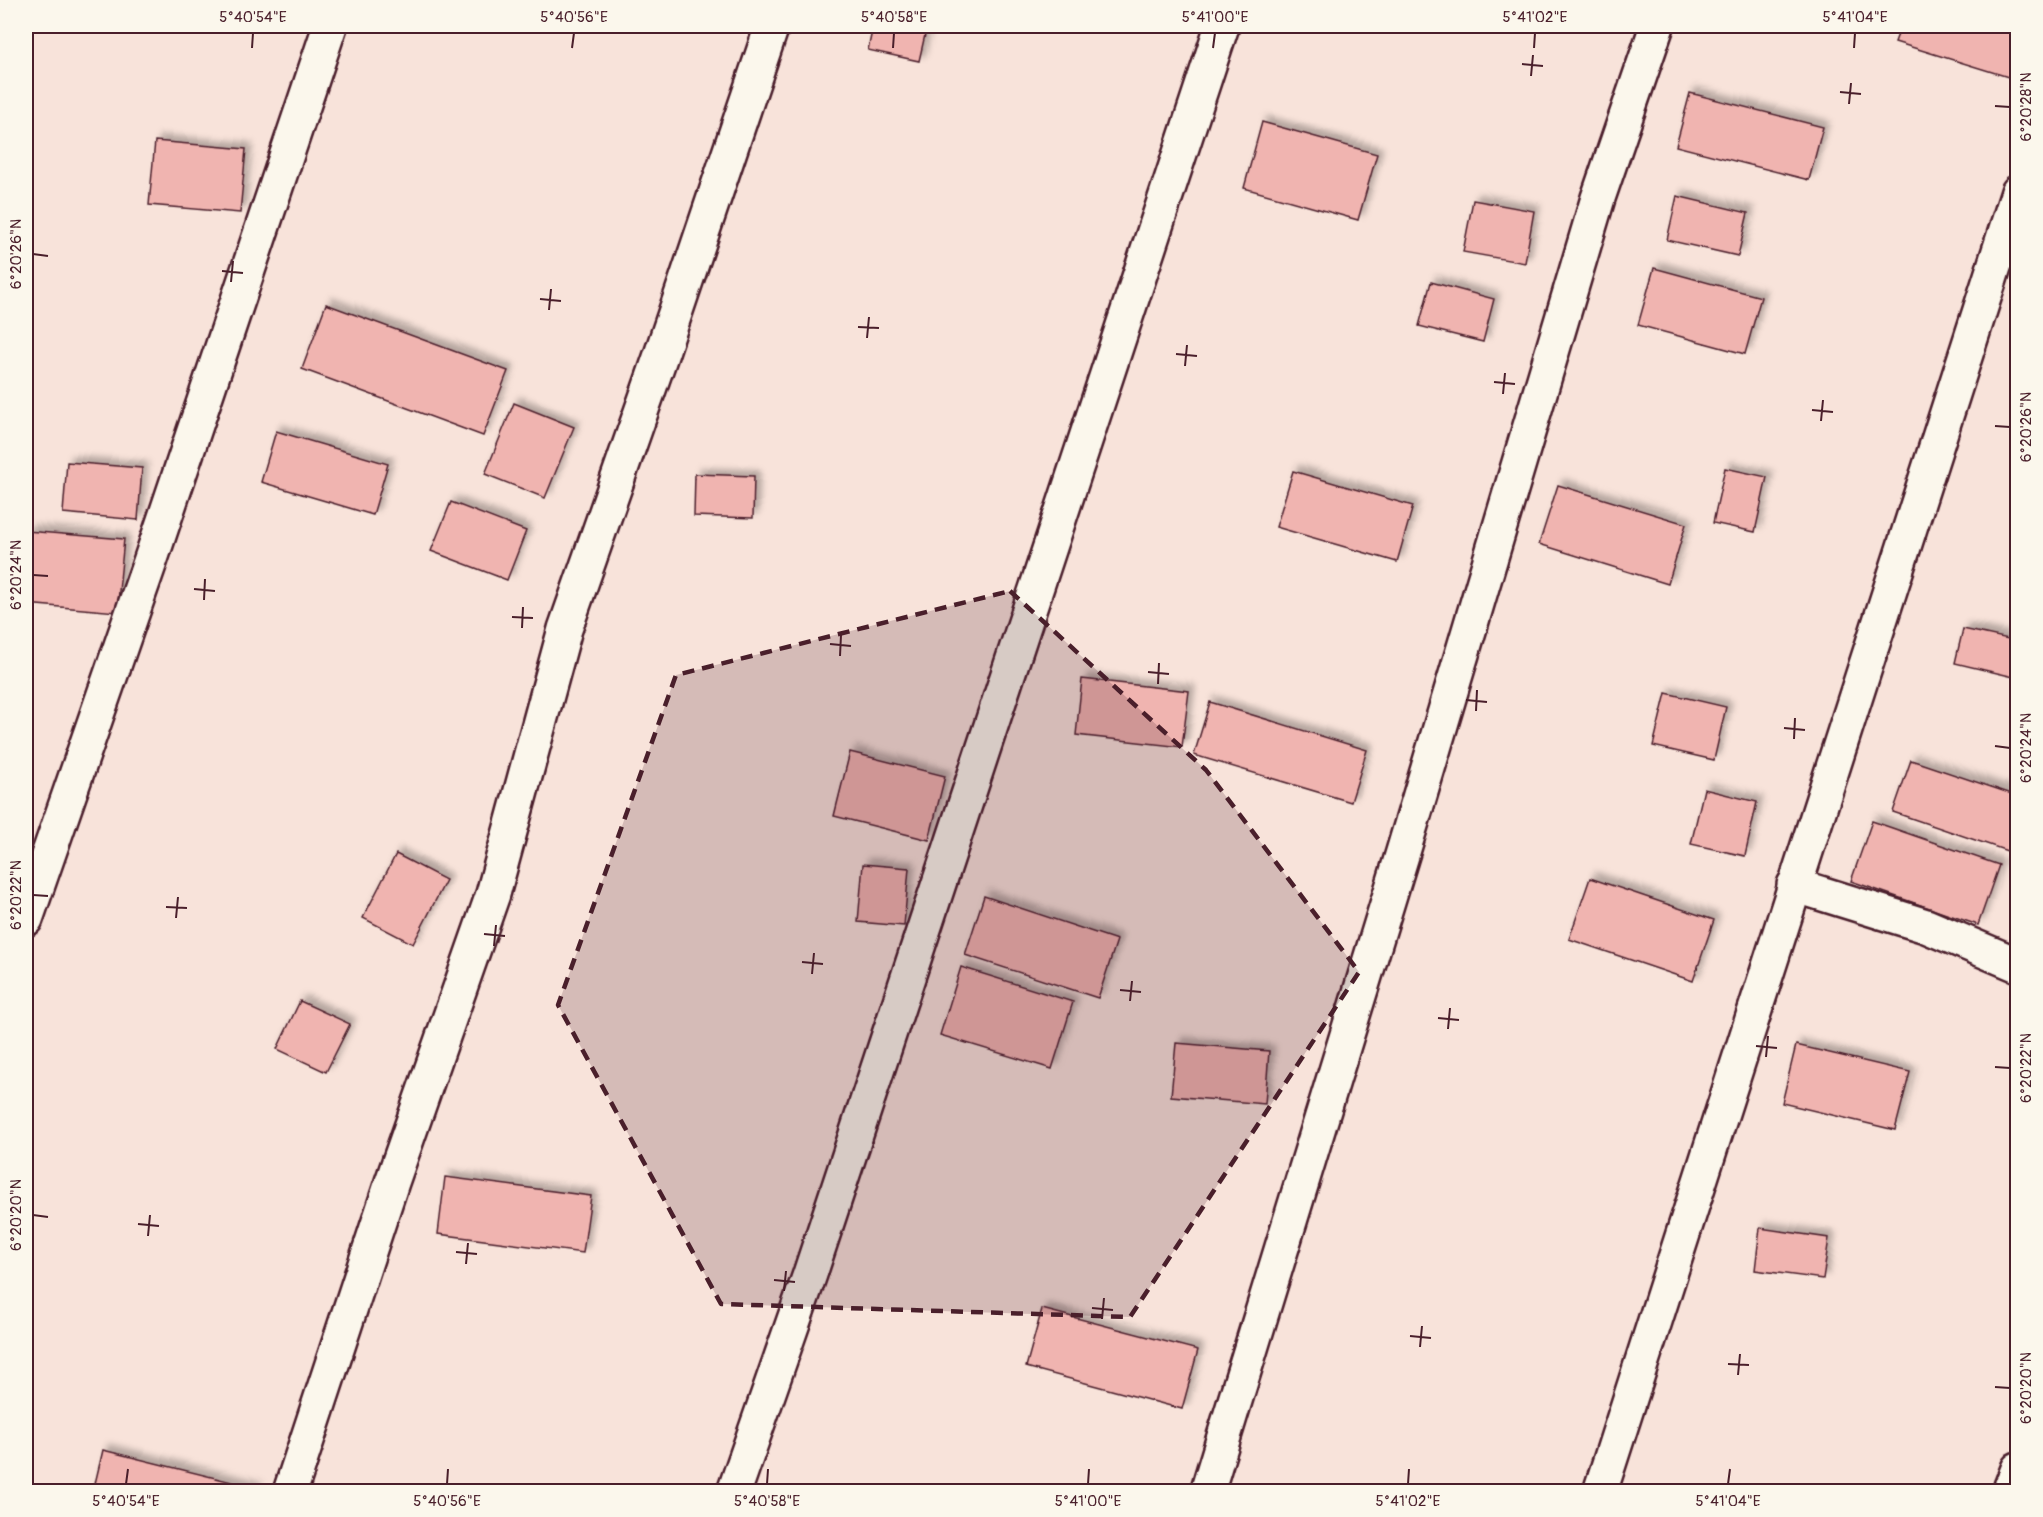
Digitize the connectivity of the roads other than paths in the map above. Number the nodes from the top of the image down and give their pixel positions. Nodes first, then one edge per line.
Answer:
1 (330, 26) edge
2 (772, 26) edge
3 (1222, 26) edge
4 (1657, 26) edge
5 (2018, 192) edge
6 (1794, 885) junction
7 (26, 919) edge
8 (2018, 965) edge
9 (2018, 1469) edge
10 (290, 1491) edge
11 (735, 1491) edge
12 (1207, 1491) edge
13 (1600, 1491) edge
14 (2009, 1491) edge

1 - 7 street
2 - 10 street
3 - 11 street
4 - 12 street
5 - 6 street
6 - 8 street
6 - 13 street
9 - 14 street

